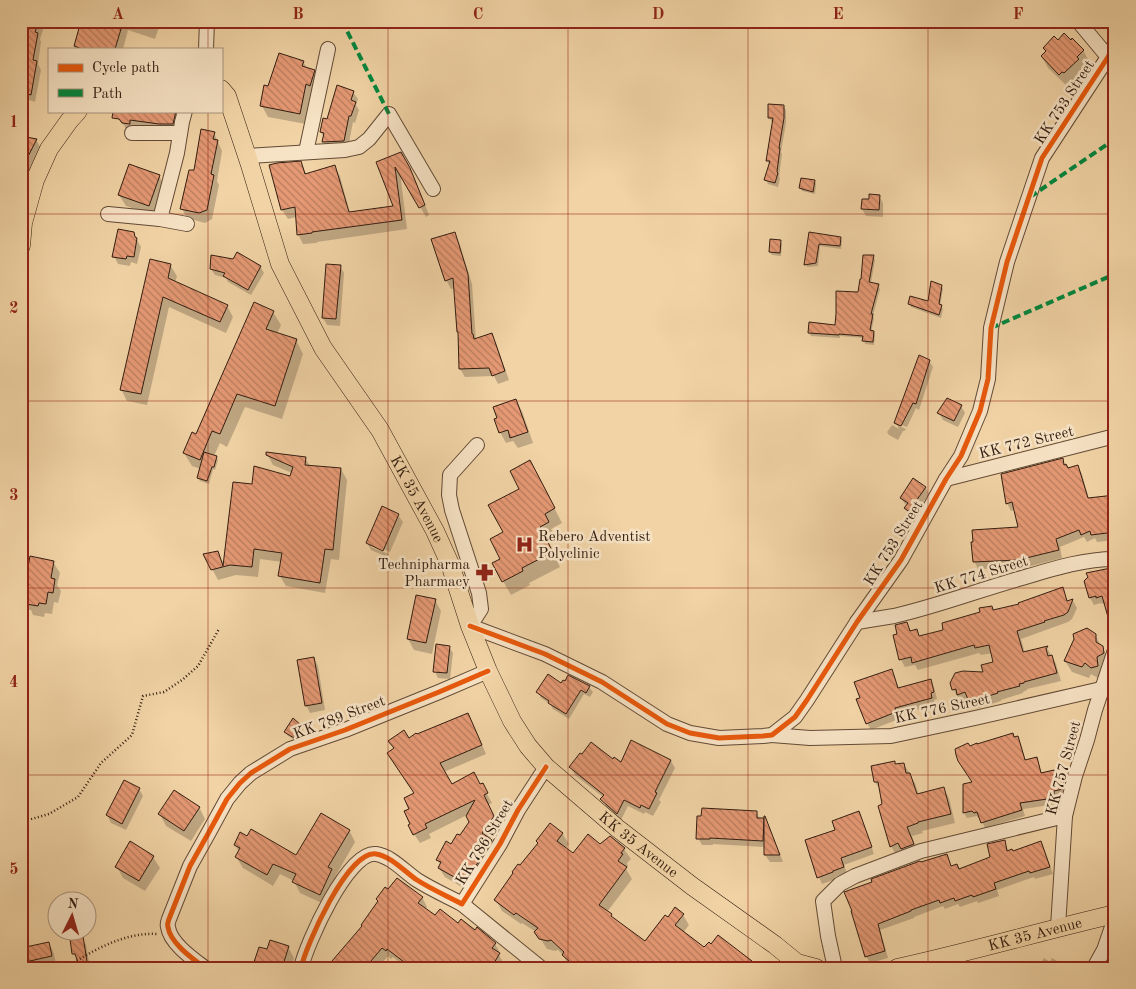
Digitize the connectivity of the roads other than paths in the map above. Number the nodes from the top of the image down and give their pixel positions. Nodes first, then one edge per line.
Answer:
1 (207, 21) edge
2 (1078, 21) edge
3 (206, 48) edge
4 (328, 49) dead end
5 (1112, 50) edge
6 (222, 90) edge
7 (77, 112) edge
8 (186, 112) edge
9 (132, 133) dead end
10 (180, 133) junction
11 (306, 152) junction
12 (248, 156) junction
13 (433, 189) dead end
14 (108, 214) dead end
15 (160, 219) junction
16 (187, 224) dead end
17 (21, 246) edge
18 (1115, 436) edge
19 (477, 445) dead end
20 (946, 480) junction
21 (1115, 558) edge
22 (857, 622) junction
23 (470, 626) junction
24 (1115, 650) edge
25 (488, 670) junction
26 (1115, 684) edge
27 (1101, 689) junction
28 (772, 735) junction
29 (546, 767) junction
30 (1065, 816) junction
31 (462, 904) junction
32 (1115, 914) edge
33 (1115, 918) edge
34 (1058, 927) junction
35 (797, 966) edge
36 (205, 968) edge
37 (301, 968) edge
38 (541, 968) edge
39 (816, 968) edge
40 (835, 968) edge
41 (897, 968) edge
42 (1094, 968) edge

1 - 3 street
2 - 5 street
4 - 11 street
5 - 20 street, KK 753 Street
6 - 12 main road, KK 35 Avenue
7 - 17 main road
8 - 10 street
9 - 10 street
10 - 15 street
11 - 12 street
11 - 13 street
12 - 23 main road, KK 35 Avenue
14 - 15 street
15 - 16 street
18 - 20 street, KK 772 Street
19 - 23 street
20 - 22 street, KK 753 Street
21 - 22 street, KK 774 Street
22 - 28 street, KK 753 Street
23 - 25 main road, KK 35 Avenue
23 - 28 street
24 - 27 street, KK 757 Street
25 - 29 main road, KK 35 Avenue
25 - 36 street, KK 789 Street
26 - 27 street, KK 776 Street
27 - 28 street, KK 776 Street
27 - 30 street, KK 757 Street
29 - 31 street, KK 786 Street
29 - 35 main road, KK 35 Avenue
30 - 34 street, KK 757 Street
30 - 40 street
31 - 37 street, KK 786 Street
31 - 38 street
32 - 34 main road, KK 35 Avenue
33 - 42 street
34 - 41 main road, KK 35 Avenue
35 - 39 main road, KK 35 Avenue

